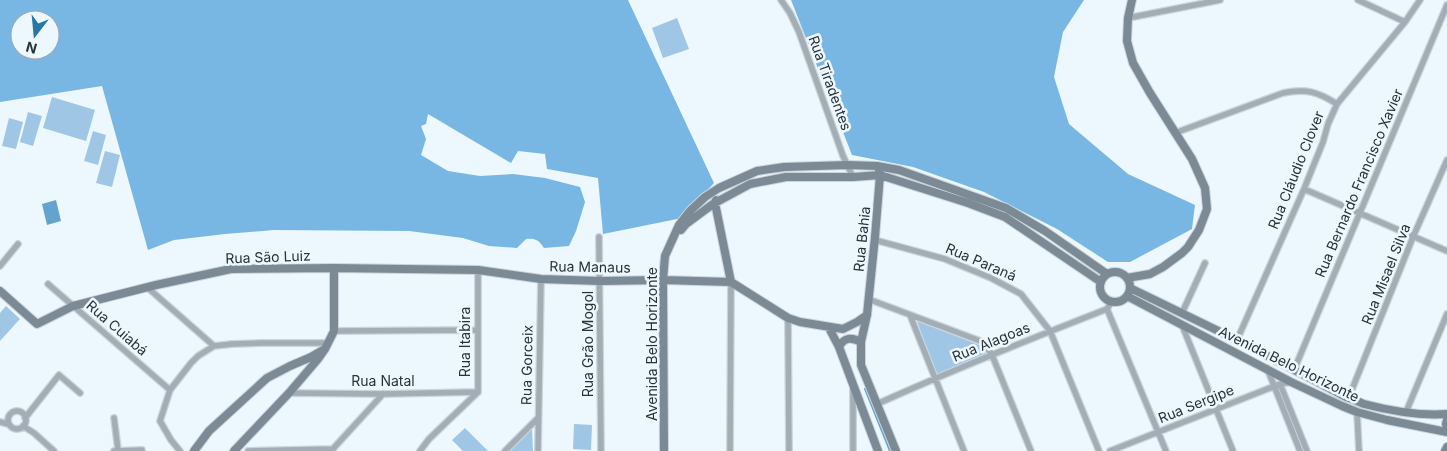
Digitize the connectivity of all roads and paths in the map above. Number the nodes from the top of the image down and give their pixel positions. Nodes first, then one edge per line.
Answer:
1 (781, 0) edge
2 (1132, 0) edge
3 (1220, 0) edge
4 (1358, 0) edge
5 (1420, 0) edge
6 (1447, 5) edge
7 (1128, 18) junction
8 (1404, 22) junction
9 (1337, 104) junction
10 (1175, 133) junction
11 (1447, 160) edge
12 (848, 165) junction
13 (877, 166) junction
14 (880, 175) junction
15 (853, 177) junction
16 (718, 188) junction
17 (1304, 189) junction
18 (715, 203) junction
19 (1360, 214) junction
20 (599, 236) dead end
21 (1413, 237) junction
22 (672, 238) junction
23 (875, 240) junction
24 (18, 244) dead end
25 (1447, 252) edge
26 (1204, 263) dead end
27 (0, 266) edge
28 (334, 268) junction
29 (478, 270) junction
30 (1107, 274) junction
31 (1127, 278) junction
32 (541, 279) junction
33 (663, 280) junction
34 (600, 282) junction
35 (731, 282) junction
36 (1101, 282) junction
37 (48, 284) dead end
38 (148, 288) junction
39 (0, 292) edge
40 (1129, 292) junction
41 (868, 298) junction
42 (1112, 302) junction
43 (73, 306) junction
44 (1108, 309) junction
45 (1182, 313) junction
46 (1447, 314) edge
47 (866, 315) junction
48 (910, 315) junction
49 (788, 318) junction
50 (1182, 325) junction
51 (829, 328) junction
52 (478, 330) junction
53 (334, 331) junction
54 (1050, 331) junction
55 (1237, 340) junction
56 (861, 342) junction
57 (214, 346) junction
58 (326, 346) junction
59 (839, 347) junction
60 (992, 355) junction
61 (1267, 368) junction
62 (1294, 370) junction
63 (934, 378) junction
64 (1291, 382) junction
65 (853, 386) junction
66 (1277, 386) junction
67 (170, 390) junction
68 (478, 392) junction
69 (80, 393) dead end
70 (289, 393) junction
71 (383, 394) junction
72 (1349, 398) junction
73 (877, 404) junction
74 (1215, 409) junction
75 (1357, 412) junction
76 (1406, 412) junction
77 (1447, 414) edge
78 (26, 418) junction
79 (114, 418) dead end
80 (538, 418) junction
81 (1447, 420) edge
82 (0, 422) edge
83 (8, 424) junction
84 (22, 426) junction
85 (1447, 428) edge
86 (1159, 432) junction
87 (1447, 432) edge
88 (1447, 447) edge
89 (116, 450) edge
90 (142, 450) edge
91 (332, 450) edge
92 (54, 451) edge
93 (180, 451) edge
94 (194, 451) edge
95 (234, 451) edge
96 (248, 451) edge
97 (420, 451) edge
98 (505, 451) edge
99 (538, 451) edge
100 (601, 451) edge
101 (664, 451) edge
102 (730, 451) edge
103 (789, 451) edge
104 (853, 451) edge
105 (878, 451) edge
106 (896, 451) edge
107 (964, 451) edge
108 (1031, 451) edge
109 (1099, 451) edge
110 (1110, 451) edge
111 (1166, 451) edge
112 (1233, 451) edge
113 (1300, 451) edge
114 (1307, 451) edge
115 (1359, 451) edge
116 (1445, 451) edge

1 - 12 street, Rua Tiradentes
2 - 7 main road
3 - 7 street
4 - 8 street
5 - 8 street, Rua Cláudio Clover
6 - 19 street, Rua Bernardo Francisco Xavier
7 - 10 main road
8 - 9 street, Rua Cláudio Clover
9 - 10 street
9 - 17 street, Rua Cláudio Clover
10 - 31 main road
11 - 21 street, Rua Misael Silva
12 - 13 main road, Avenida Belo Horizonte
12 - 15 street, Rua Tiradentes
12 - 16 main road, Avenida Belo Horizonte
13 - 14 main road, Rua Bahia
13 - 30 main road, Avenida Belo Horizonte
14 - 15 main road, Avenida Belo Horizonte
14 - 23 main road, Rua Bahia
14 - 36 main road, Avenida Belo Horizonte
15 - 18 main road, Avenida Belo Horizonte
16 - 18 main road
16 - 22 main road, Avenida Belo Horizonte
17 - 19 street
17 - 55 street, Rua Cláudio Clover
18 - 22 main road, Avenida Belo Horizonte
18 - 35 main road
19 - 21 street
19 - 62 street, Rua Bernardo Francisco Xavier
20 - 34 street, Rua Grão Mogol
21 - 25 street
21 - 72 street, Rua Misael Silva
22 - 33 main road, Avenida Belo Horizonte
23 - 41 main road, Rua Bahia
23 - 54 street, Rua Paraná
24 - 27 street
26 - 45 street
28 - 29 main road, Rua São Luiz
28 - 38 main road, Rua São Luiz
28 - 53 main road
29 - 32 main road, Rua Manaus
29 - 52 street, Rua Itabira
30 - 31 main road
30 - 36 main road
31 - 40 main road
32 - 34 main road, Rua Manaus
32 - 80 street, Rua Gorceix
33 - 34 main road, Rua Manaus
33 - 35 main road, Rua Manaus
33 - 101 main road, Avenida Belo Horizonte
34 - 100 street, Rua Grão Mogol
35 - 49 main road
35 - 102 street
36 - 42 main road
37 - 43 street, Rua Cuiabá
38 - 43 main road, Rua São Luiz
38 - 57 street
39 - 43 main road, Rua São Luiz
40 - 42 main road
40 - 45 main road, Avenida Belo Horizonte
40 - 50 main road, Avenida Belo Horizonte
41 - 47 main road, Rua Bahia
41 - 48 street
42 - 44 street
43 - 67 street, Rua Cuiabá
44 - 54 street, Rua Alagoas
44 - 86 street
45 - 55 main road, Avenida Belo Horizonte
46 - 76 street
47 - 51 main road
47 - 56 main road, Rua Bahia
48 - 60 street
48 - 63 street
49 - 51 main road
49 - 103 street
50 - 61 main road, Avenida Belo Horizonte
50 - 74 street
51 - 59 main road
52 - 53 street
52 - 68 street, Rua Itabira
53 - 58 main road
54 - 60 street, Rua Alagoas
54 - 109 street, Rua Paraná
55 - 62 main road, Avenida Belo Horizonte
56 - 59 main road
56 - 73 main road, Rua Bahia
57 - 58 street
57 - 67 street
58 - 70 main road
58 - 94 main road
59 - 65 main road
60 - 63 street, Rua Alagoas
60 - 108 street
61 - 64 main road, Avenida Belo Horizonte
61 - 66 street
62 - 72 main road, Avenida Belo Horizonte
63 - 73 street, Rua Alagoas
63 - 107 street
64 - 66 street, Rua Sergipe
64 - 75 main road, Avenida Belo Horizonte
65 - 104 street
65 - 105 main road
66 - 74 street, Rua Sergipe
66 - 113 street
66 - 114 street
67 - 93 street
68 - 71 street, Rua Natal
68 - 97 street, Rua Itabira
69 - 78 street
70 - 71 street, Rua Natal
70 - 95 main road
71 - 91 street
72 - 76 main road, Avenida Belo Horizonte
73 - 106 main road, Rua Bahia
74 - 86 street, Rua Sergipe
74 - 112 street
75 - 87 main road, Avenida Belo Horizonte
75 - 115 street
76 - 77 main road, Avenida Belo Horizonte
78 - 83 street
78 - 84 street
79 - 89 street
80 - 98 street
80 - 99 street, Rua Gorceix
81 - 85 main road
82 - 83 street
83 - 84 street
84 - 92 street
86 - 110 street, Rua Sergipe
86 - 111 street
88 - 116 main road
89 - 90 street
91 - 96 street

